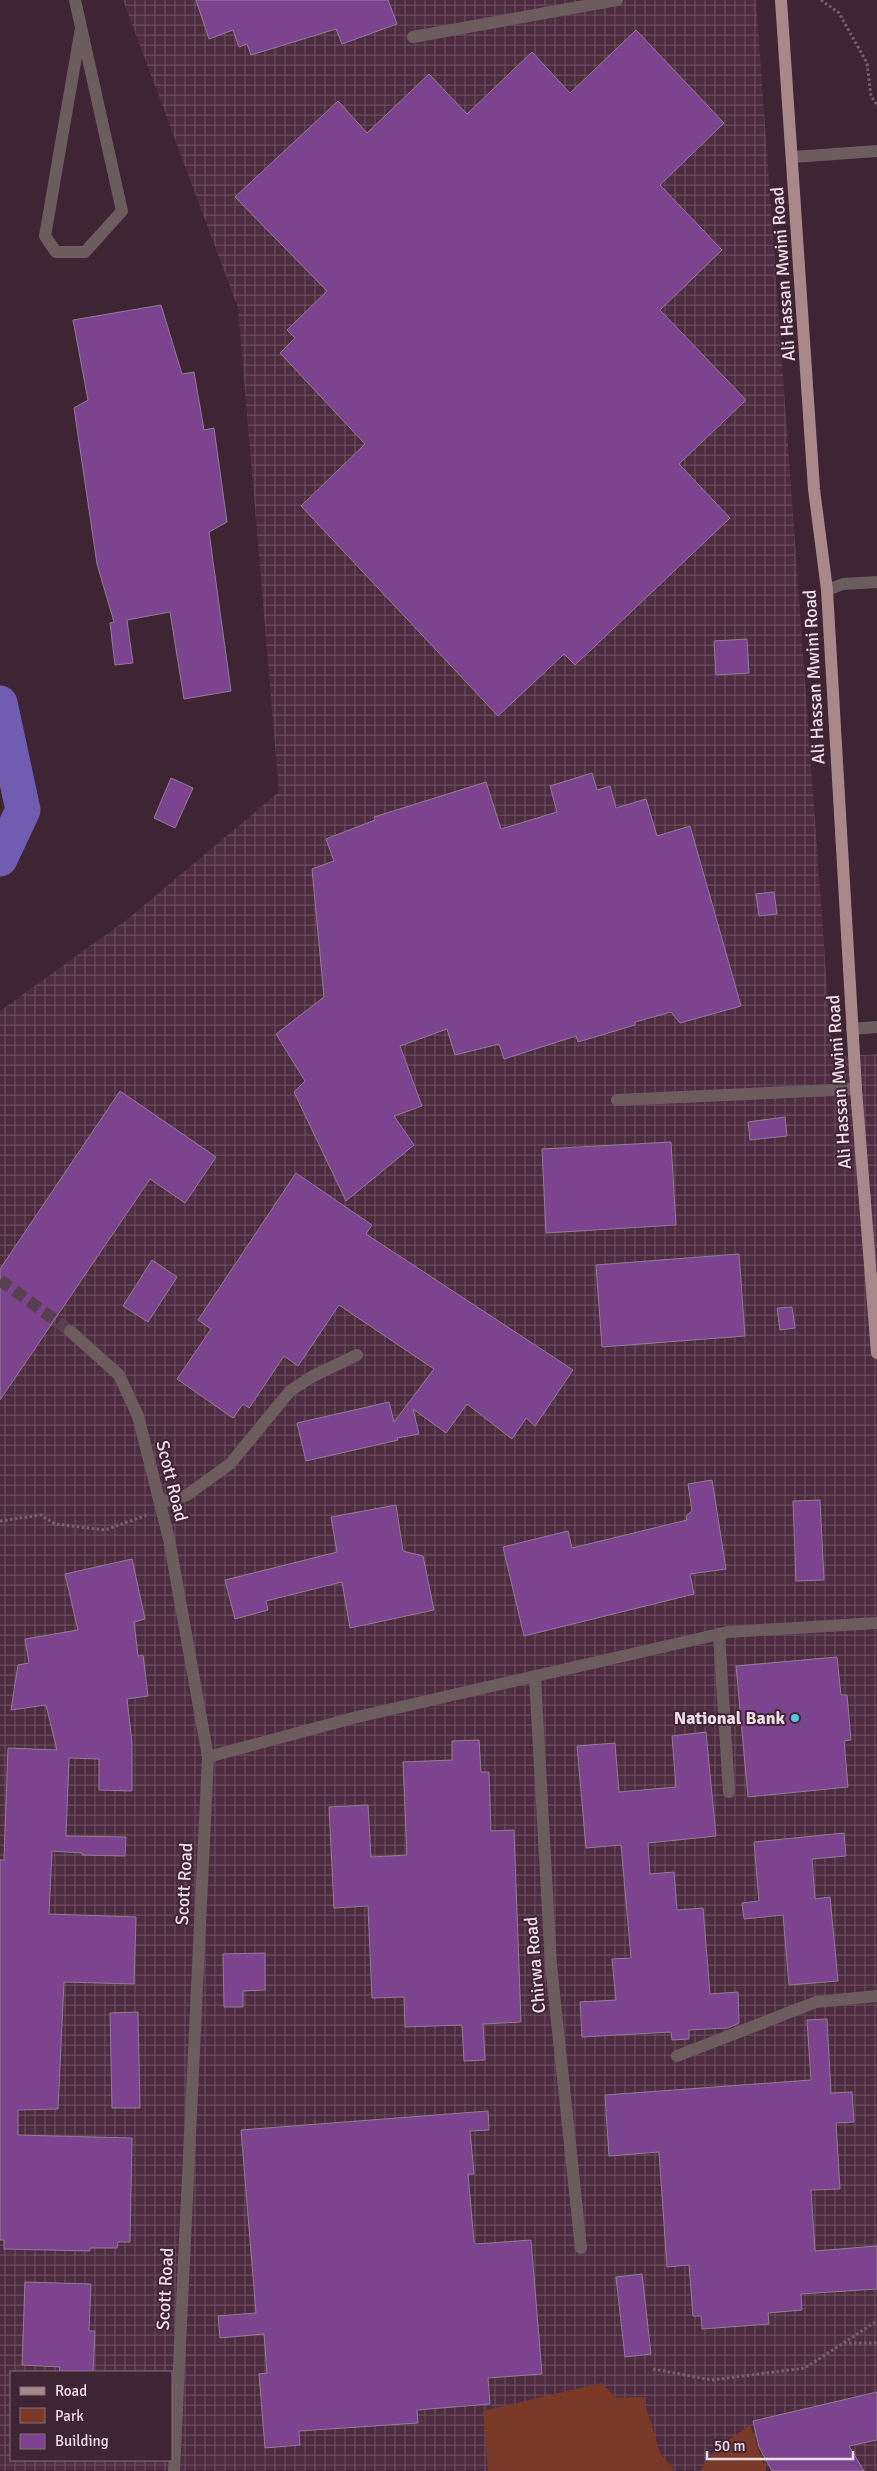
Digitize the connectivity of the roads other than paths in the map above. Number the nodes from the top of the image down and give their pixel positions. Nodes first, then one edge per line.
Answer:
1 (75, 0) edge
2 (617, 0) edge
3 (781, 0) edge
4 (81, 28) junction
5 (413, 37) dead end
6 (877, 151) edge
7 (793, 157) junction
8 (877, 582) edge
9 (827, 590) junction
10 (877, 1026) edge
11 (852, 1029) junction
12 (856, 1089) junction
13 (617, 1100) dead end
14 (70, 1331) tunnel mouth
15 (877, 1353) edge
16 (357, 1355) dead end
17 (161, 1507) junction
18 (877, 1623) edge
19 (719, 1634) junction
20 (535, 1677) junction
21 (208, 1756) junction
22 (728, 1792) dead end
23 (877, 1996) edge
24 (677, 2056) dead end
25 (581, 2248) dead end
26 (174, 2471) edge

1 - 4 street
2 - 5 street
3 - 7 main road, Ali Hassan Mwini Road
4 - 4 street
6 - 7 street
7 - 9 main road, Ali Hassan Mwini Road
8 - 9 street
9 - 11 main road, Ali Hassan Mwini Road
10 - 11 street
11 - 12 main road, Ali Hassan Mwini Road
12 - 13 street
12 - 15 main road, Ali Hassan Mwini Road
14 - 17 street, Scott Road
16 - 17 street
17 - 21 street, Scott Road
18 - 19 street
19 - 20 street
19 - 22 street
20 - 21 street
20 - 25 street, Chirwa Road
21 - 26 street, Scott Road
23 - 24 street

